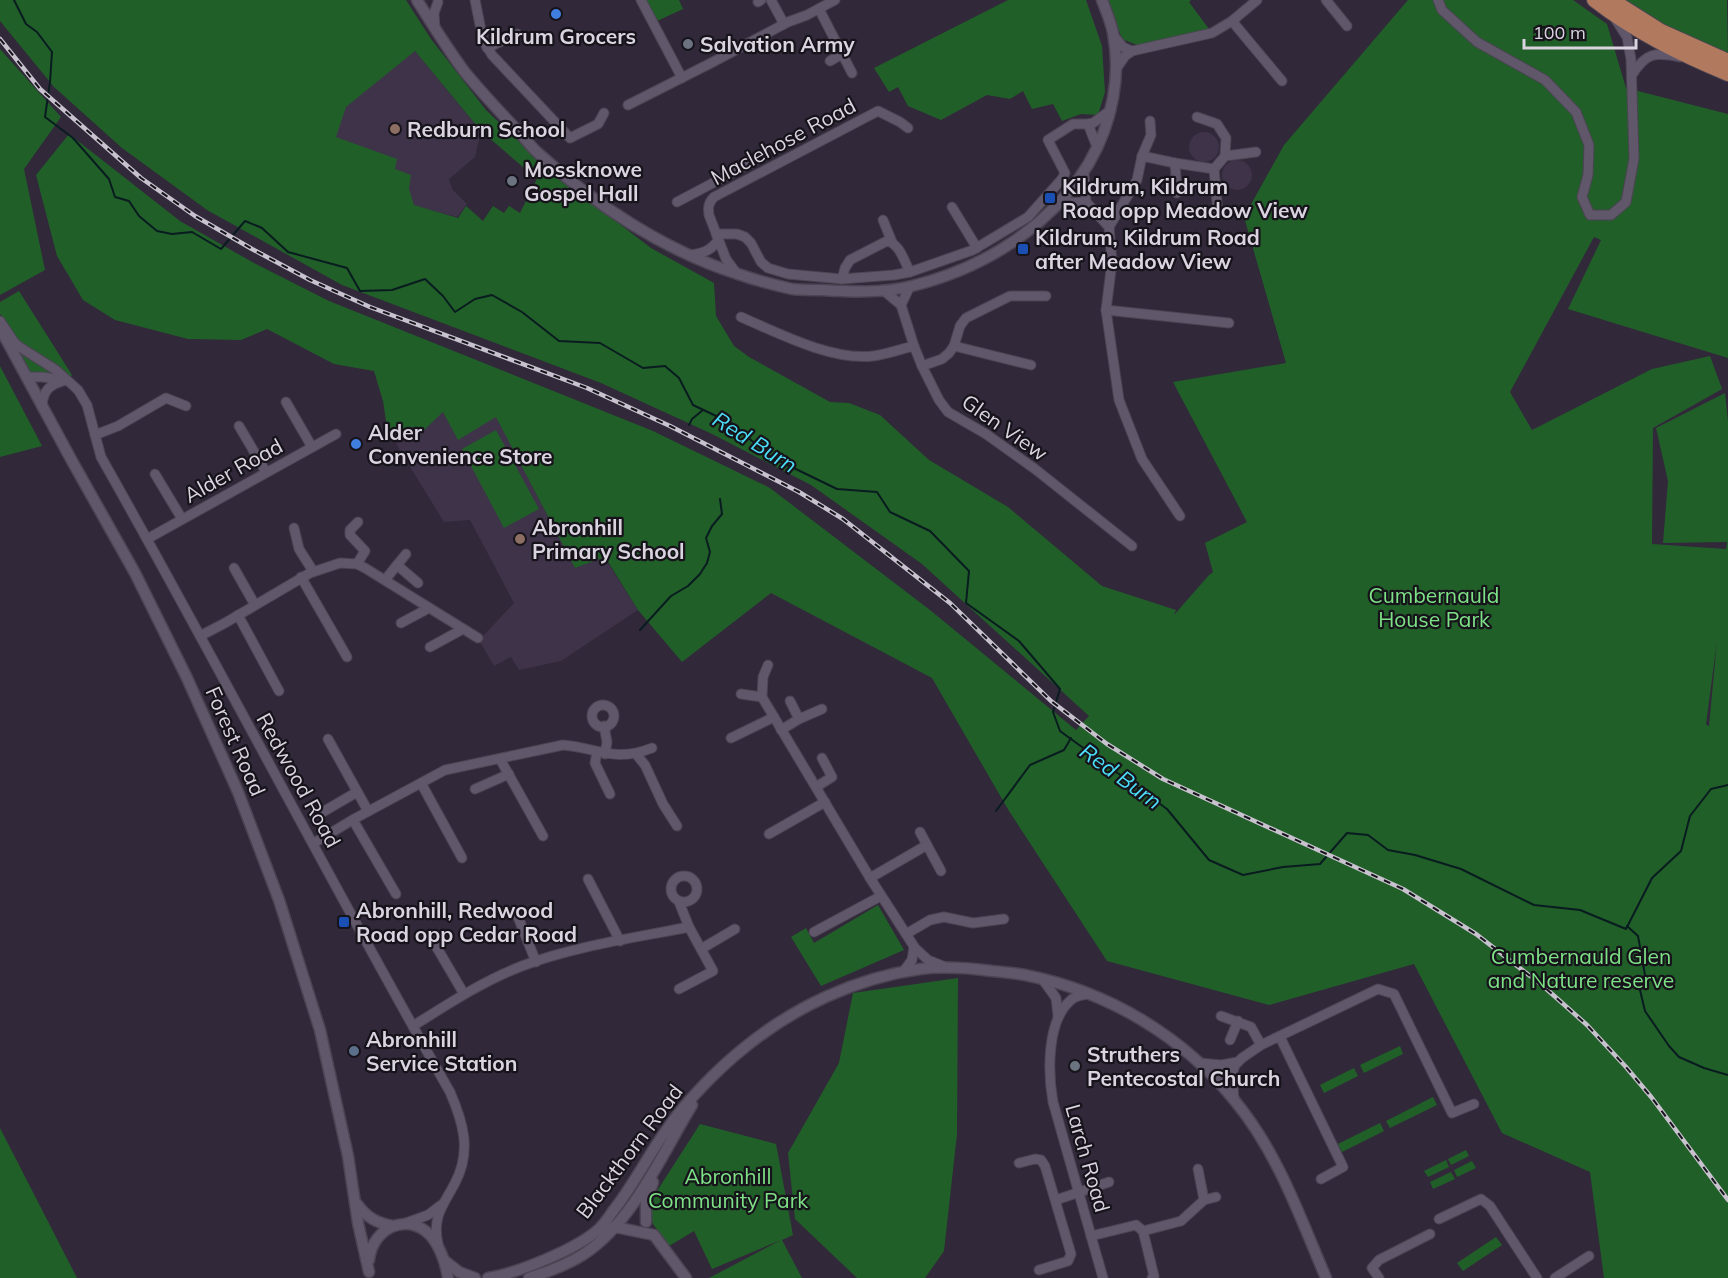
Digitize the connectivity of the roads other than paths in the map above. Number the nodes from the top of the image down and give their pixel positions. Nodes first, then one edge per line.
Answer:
1 (417, 0) edge
2 (426, 0) edge
3 (476, 0) edge
4 (641, 0) edge
5 (771, 0) edge
6 (835, 0) edge
7 (1102, 0) edge
8 (1257, 0) edge
9 (1326, 0) edge
10 (1438, 0) edge
11 (1594, 0) edge
12 (1612, 0) edge
13 (440, 1) edge
14 (819, 9) junction
15 (1613, 15) junction
16 (1232, 21) junction
17 (786, 23) junction
18 (1347, 26) dead end
19 (435, 30) junction
20 (517, 34) dead end
21 (1114, 36) junction
22 (487, 48) junction
23 (1132, 51) junction
24 (842, 54) junction
25 (1694, 60) junction
26 (830, 61) dead end
27 (1728, 61) edge
28 (1116, 69) junction
29 (852, 73) dead end
30 (1728, 74) edge
31 (1631, 77) junction
32 (682, 78) junction
33 (1282, 81) dead end
34 (628, 105) dead end
35 (1111, 110) junction
36 (604, 113) dead end
37 (1197, 117) dead end
38 (1150, 121) dead end
39 (1089, 124) junction
40 (908, 128) dead end
41 (1097, 147) junction
42 (1256, 152) dead end
43 (1142, 156) junction
44 (1225, 156) junction
45 (762, 157) dead end
46 (1175, 163) junction
47 (1214, 169) junction
48 (1084, 173) junction
49 (728, 175) junction
50 (735, 186) junction
51 (1177, 193) dead end
52 (677, 202) dead end
53 (1086, 202) junction
54 (1060, 203) junction
55 (952, 207) dead end
56 (1218, 214) dead end
57 (883, 220) dead end
58 (1109, 227) junction
59 (717, 237) junction
60 (892, 242) junction
61 (977, 248) junction
62 (690, 255) junction
63 (910, 272) junction
64 (737, 274) junction
65 (842, 279) junction
66 (910, 286) junction
67 (883, 290) junction
68 (1046, 296) dead end
69 (901, 305) junction
70 (1106, 310) junction
71 (741, 317) dead end
72 (0, 321) edge
73 (1229, 323) dead end
74 (0, 328) edge
75 (914, 346) junction
76 (954, 346) junction
77 (1031, 365) dead end
78 (922, 366) junction
79 (27, 377) junction
80 (65, 380) junction
81 (286, 402) dead end
82 (42, 406) junction
83 (186, 406) dead end
84 (239, 426) dead end
85 (336, 434) dead end
86 (95, 435) junction
87 (312, 447) junction
88 (266, 472) junction
89 (155, 474) dead end
90 (1180, 516) dead end
91 (182, 519) junction
92 (358, 522) dead end
93 (294, 528) dead end
94 (147, 539) junction
95 (1132, 546) dead end
96 (406, 554) dead end
97 (357, 564) junction
98 (397, 565) junction
99 (234, 568) dead end
100 (313, 571) junction
101 (302, 578) junction
102 (385, 580) junction
103 (418, 583) dead end
104 (255, 605) junction
105 (429, 608) junction
106 (238, 615) junction
107 (400, 623) dead end
108 (463, 629) junction
109 (200, 636) junction
110 (478, 638) dead end
111 (430, 647) dead end
112 (347, 657) dead end
113 (768, 665) dead end
114 (279, 691) dead end
115 (741, 694) dead end
116 (762, 697) junction
117 (790, 701) dead end
118 (822, 709) dead end
119 (774, 717) junction
120 (799, 719) junction
121 (604, 726) dead end
122 (782, 730) junction
123 (731, 738) dead end
124 (328, 739) dead end
125 (652, 748) dead end
126 (601, 753) junction
127 (636, 754) junction
128 (822, 758) dead end
129 (500, 759) junction
130 (508, 774) junction
131 (421, 783) junction
132 (816, 787) junction
133 (475, 789) dead end
134 (357, 792) junction
135 (610, 794) dead end
136 (825, 802) junction
137 (368, 811) junction
138 (321, 813) dead end
139 (353, 820) junction
140 (677, 826) dead end
141 (920, 832) dead end
142 (769, 834) dead end
143 (543, 836) dead end
144 (314, 843) junction
145 (927, 845) junction
146 (462, 858) dead end
147 (941, 871) dead end
148 (870, 878) junction
149 (588, 879) dead end
150 (396, 894) dead end
151 (881, 896) junction
152 (679, 902) dead end
153 (518, 917) dead end
154 (1004, 919) dead end
155 (689, 927) junction
156 (735, 929) dead end
157 (814, 932) dead end
158 (906, 934) junction
159 (434, 941) dead end
160 (620, 941) junction
161 (914, 947) junction
162 (701, 949) junction
163 (536, 962) junction
164 (952, 969) junction
165 (903, 972) junction
166 (1044, 980) junction
167 (680, 989) dead end
168 (464, 994) junction
169 (1088, 994) junction
170 (1221, 1016) dead end
171 (1058, 1018) junction
172 (1238, 1021) junction
173 (412, 1026) junction
174 (1280, 1037) junction
175 (1230, 1040) dead end
176 (1261, 1045) junction
177 (1238, 1062) junction
178 (1200, 1063) junction
179 (701, 1089) junction
180 (1234, 1098) junction
181 (1474, 1104) dead end
182 (664, 1155) junction
183 (1019, 1163) dead end
184 (1198, 1169) dead end
185 (638, 1176) junction
186 (1321, 1179) dead end
187 (1109, 1182) dead end
188 (1078, 1192) junction
189 (639, 1195) junction
190 (1216, 1197) dead end
191 (1056, 1200) junction
192 (1204, 1200) junction
193 (355, 1202) junction
194 (443, 1203) junction
195 (1439, 1219) dead end
196 (646, 1222) junction
197 (399, 1225) junction
198 (615, 1227) junction
199 (599, 1228) junction
200 (631, 1231) junction
201 (1143, 1231) junction
202 (1430, 1234) dead end
203 (654, 1235) junction
204 (1091, 1236) junction
205 (594, 1247) junction
206 (441, 1254) junction
207 (1588, 1256) dead end
208 (1039, 1270) dead end
209 (370, 1275) edge
210 (448, 1278) edge
211 (475, 1278) edge
212 (488, 1278) edge
213 (529, 1278) edge
214 (686, 1278) edge
215 (1103, 1278) edge
216 (1152, 1278) edge
217 (1326, 1278) edge
218 (1379, 1278) edge
219 (1537, 1278) edge
220 (1556, 1278) edge

1 - 19 street
2 - 13 street
3 - 22 street
4 - 32 street
5 - 17 street
6 - 14 street
7 - 21 street
8 - 16 street
9 - 18 street
10 - 31 street
11 - 15 main road
12 - 27 main road
13 - 19 street
14 - 17 street
14 - 24 street
15 - 25 main road
15 - 31 street
16 - 23 street
16 - 33 street
17 - 32 street
19 - 62 street
20 - 22 street
21 - 23 street
21 - 28 street
22 - 36 street
23 - 28 street
24 - 26 street
24 - 29 street
25 - 30 main road
25 - 31 street
28 - 35 street
32 - 34 street
35 - 39 street
35 - 41 street
37 - 44 street
38 - 43 street
39 - 41 street
39 - 61 street
40 - 50 street, Maclehose Road
41 - 48 street
42 - 44 street
43 - 46 street
43 - 58 street
44 - 47 street
45 - 49 street
46 - 47 street
46 - 51 street
47 - 56 street
48 - 53 street
48 - 54 street
49 - 50 street
49 - 52 street
50 - 59 street, Maclehose Road
53 - 54 street
53 - 58 street
54 - 66 street
55 - 61 street
57 - 60 street
58 - 70 street
59 - 62 street
59 - 64 street, Maclehose Road
59 - 65 street
60 - 63 street
60 - 65 street
61 - 63 street
62 - 64 street
63 - 65 street
64 - 67 street
66 - 67 street
66 - 69 street
67 - 69 street
68 - 76 street
69 - 75 street, Glen View
70 - 73 street
70 - 90 street
71 - 75 street
72 - 80 street, Redwood Road
74 - 79 street, Forest Road
75 - 78 street, Glen View
76 - 77 street
76 - 78 street
78 - 95 street, Glen View
79 - 80 street
79 - 82 street, Forest Road
80 - 82 street
80 - 86 street, Redwood Road
81 - 87 street
82 - 193 street, Forest Road
83 - 86 street
84 - 88 street
85 - 87 street, Alder Road
86 - 94 street, Redwood Road
87 - 88 street, Alder Road
88 - 91 street, Alder Road
89 - 91 street
91 - 94 street, Alder Road
92 - 97 street
93 - 100 street
94 - 109 street, Redwood Road
96 - 98 street
97 - 100 street
97 - 102 street
98 - 102 street
98 - 103 street
99 - 104 street
100 - 101 street
101 - 104 street
101 - 112 street
102 - 105 street
104 - 106 street
105 - 107 street
105 - 108 street
106 - 109 street
106 - 114 street
108 - 110 street
108 - 111 street
109 - 144 street, Redwood Road
113 - 116 street
115 - 116 street
116 - 119 street
117 - 120 street
118 - 120 street
119 - 122 street
119 - 123 street
120 - 122 street
121 - 126 street
122 - 132 street
124 - 134 street
125 - 127 street
126 - 127 street
126 - 129 street
126 - 135 street
127 - 140 street
128 - 132 street
129 - 130 street
129 - 131 street
130 - 133 street
130 - 143 street
131 - 137 street
131 - 146 street
132 - 136 street
134 - 137 street
134 - 138 street
136 - 142 street
136 - 148 street
137 - 139 street
139 - 144 street
139 - 150 street
141 - 145 street
144 - 173 street, Redwood Road
145 - 147 street
145 - 148 street
148 - 151 street
149 - 160 street
151 - 157 street
151 - 158 street
152 - 155 street
153 - 163 street
154 - 158 street
155 - 160 street
155 - 162 street
156 - 162 street
158 - 161 street
159 - 168 street
160 - 163 street
161 - 164 street
161 - 165 street
162 - 167 street
163 - 168 street
164 - 165 street, Blackthorn Road
164 - 166 street, Blackthorn Road
165 - 179 street, Blackthorn Road
166 - 169 street, Blackthorn Road
166 - 171 street, Larch Road
168 - 173 street
169 - 171 street, Larch Road
169 - 178 street, Blackthorn Road
170 - 172 street
171 - 188 street, Larch Road
172 - 175 street
172 - 176 street
173 - 194 street, Redwood Road
174 - 176 street
174 - 181 street
174 - 186 street
176 - 177 street
177 - 178 street
177 - 180 street
178 - 180 street, Blackthorn Road
179 - 182 street, Blackthorn Road
179 - 185 street, Blackthorn Road
180 - 217 street, Blackthorn Road
182 - 189 street, Blackthorn Road
182 - 196 street
183 - 191 street
184 - 192 street
185 - 189 street
185 - 199 street, Blackthorn Road
187 - 188 street
188 - 191 street
188 - 204 street, Larch Road
189 - 196 street
189 - 198 street, Blackthorn Road
190 - 192 street
191 - 208 street
192 - 201 street
193 - 197 street
193 - 209 street, Forest Road
194 - 197 street, Redwood Road
194 - 206 street, Redwood Road
195 - 219 street
196 - 203 street
197 - 206 street
197 - 209 street
198 - 199 street
198 - 200 street
198 - 205 street, Blackthorn Road
199 - 212 street, Blackthorn Road
200 - 203 street
200 - 205 street
201 - 204 street, Larch Road
201 - 216 street
202 - 218 street
203 - 214 street
204 - 215 street, Larch Road
205 - 213 street, Blackthorn Road
206 - 210 street
206 - 211 street
207 - 220 street

